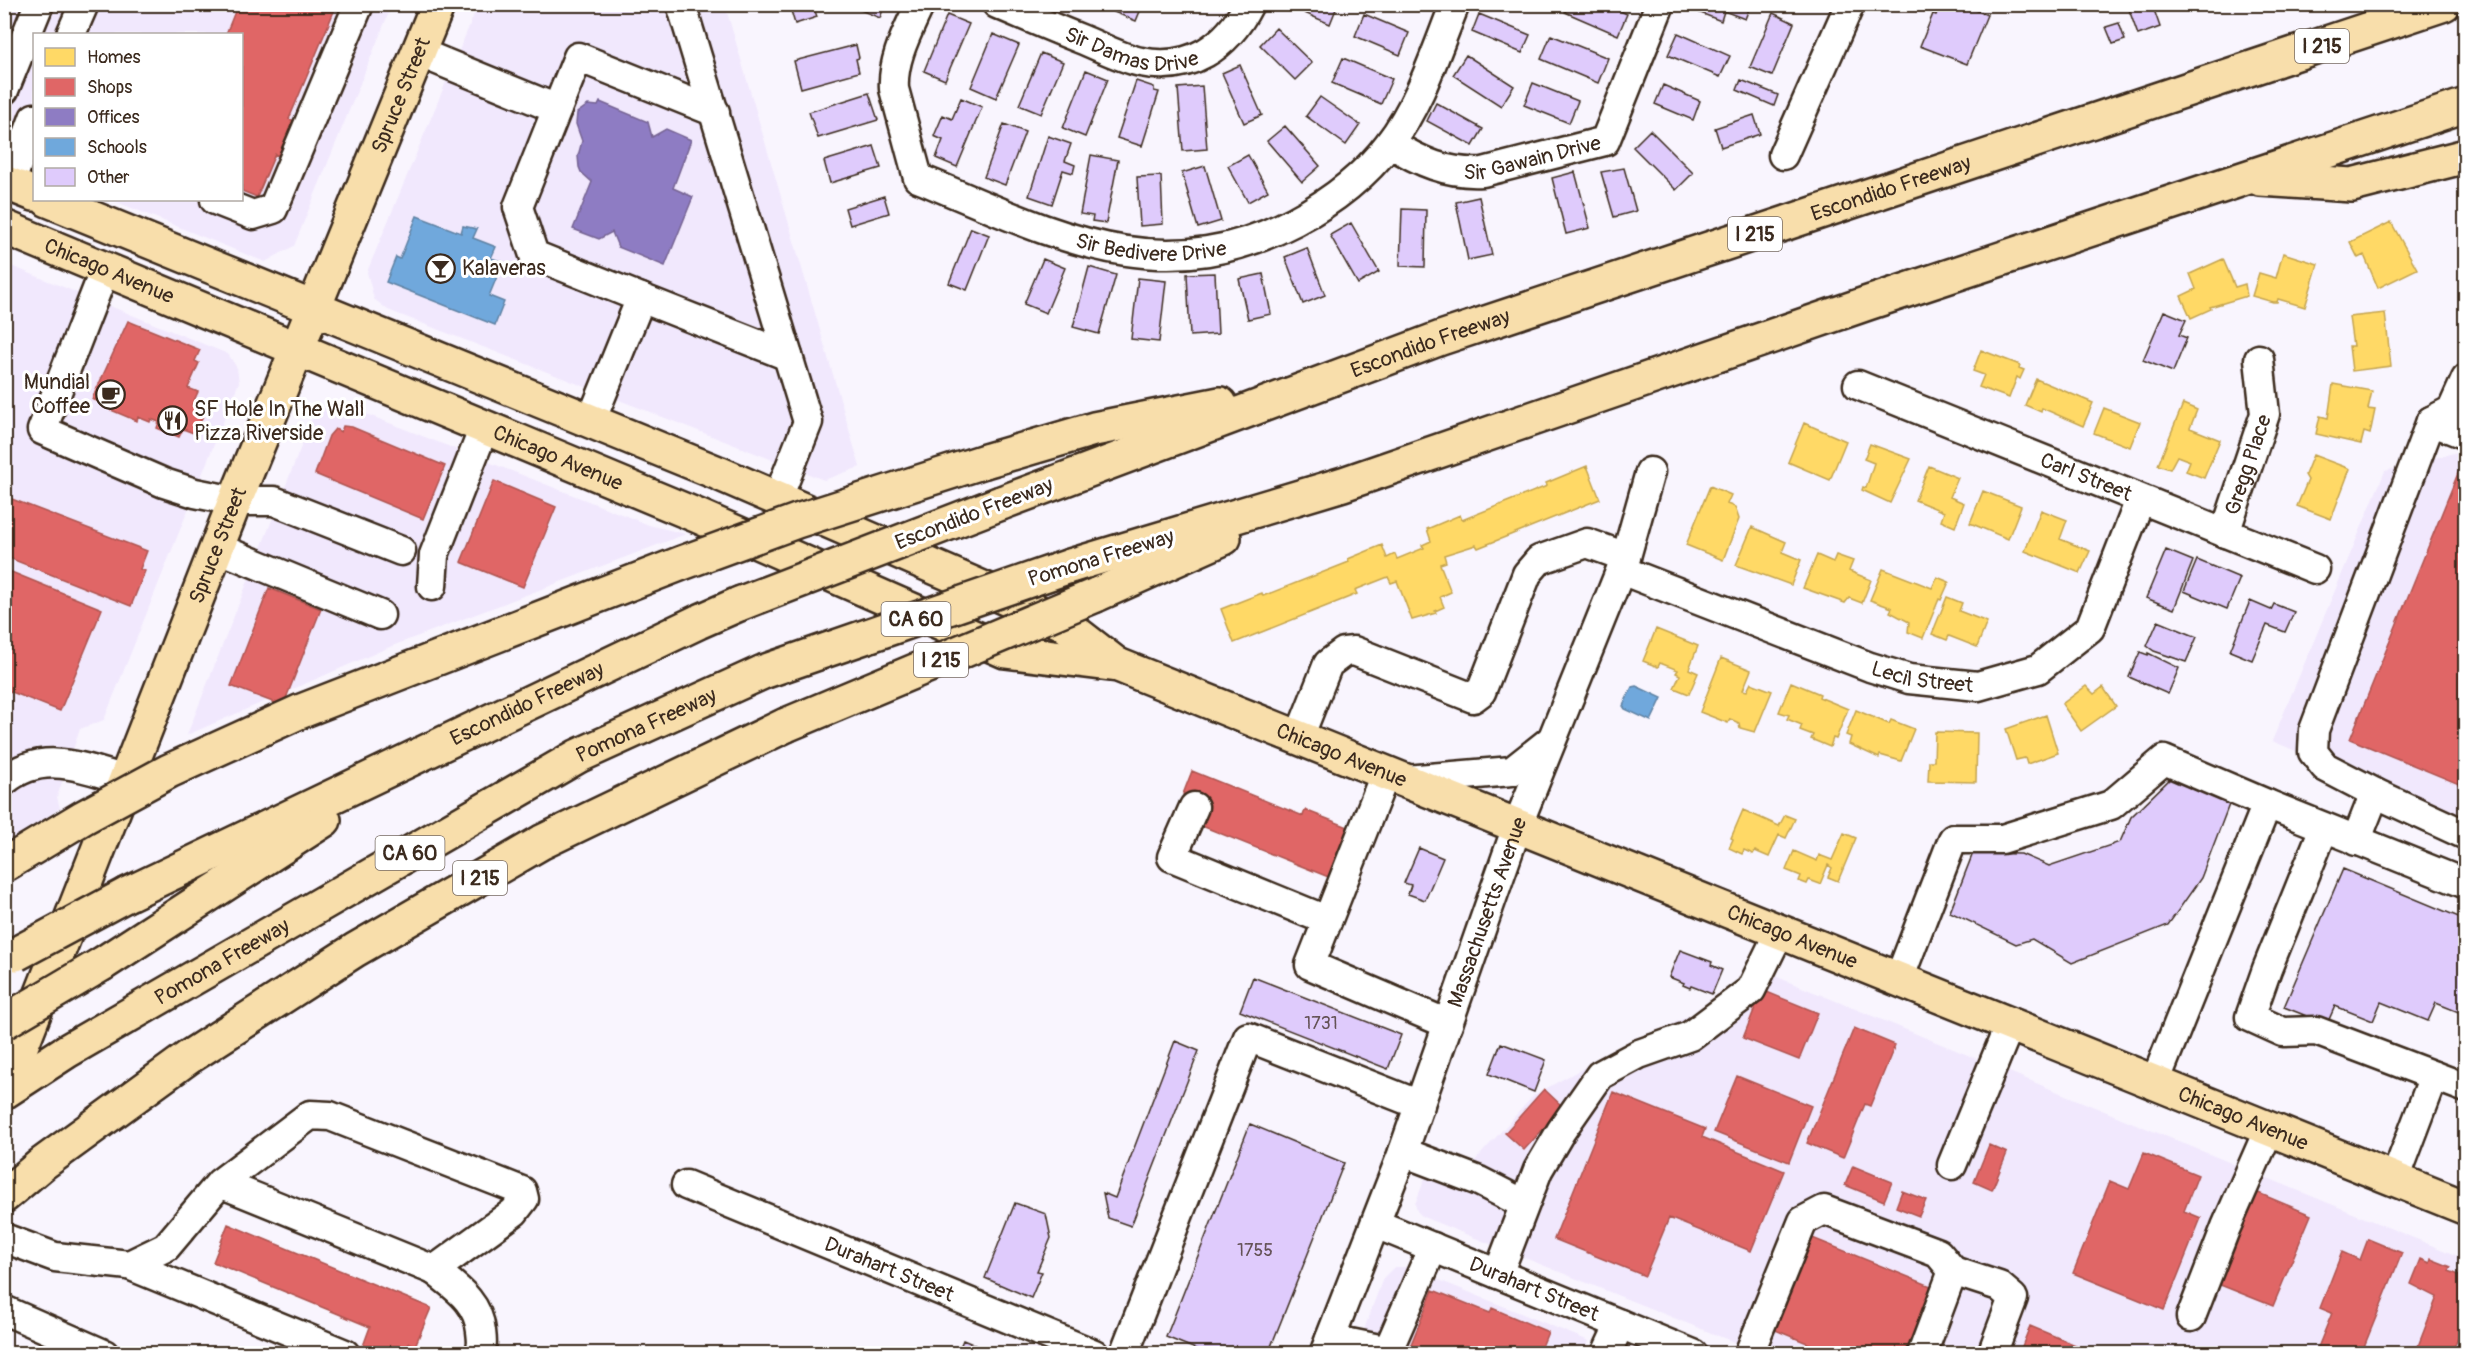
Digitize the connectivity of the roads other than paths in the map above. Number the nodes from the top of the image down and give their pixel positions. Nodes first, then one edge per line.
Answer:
1 (39, 4) edge
2 (84, 4) edge
3 (359, 4) edge
4 (681, 4) edge
5 (920, 4) edge
6 (997, 4) edge
7 (1249, 4) edge
8 (1455, 4) edge
9 (1660, 4) edge
10 (2395, 4) edge
11 (2444, 4) edge
12 (435, 5) edge
13 (1840, 7) edge
14 (71, 33) edge
15 (418, 52) junction
16 (2199, 87) junction
17 (4, 90) edge
18 (2466, 105) edge
19 (556, 109) junction
20 (715, 112) junction
21 (33, 127) edge
22 (1390, 143) junction
23 (1783, 155) dead end
24 (2466, 156) edge
25 (2244, 178) junction
26 (16, 187) edge
27 (50, 201) edge
28 (218, 201) edge
29 (4, 227) edge
30 (105, 269) junction
31 (641, 298) junction
32 (313, 308) junction
33 (296, 350) junction
34 (788, 356) junction
35 (2259, 359) dead end
36 (2466, 379) edge
37 (1858, 385) dead end
38 (1313, 386) junction
39 (591, 421) junction
40 (2431, 422) junction
41 (484, 428) junction
42 (2466, 435) edge
43 (1650, 472) dead end
44 (1343, 484) junction
45 (777, 500) junction
46 (2140, 500) junction
47 (235, 501) junction
48 (2225, 533) junction
49 (218, 548) junction
50 (401, 551) dead end
51 (1624, 563) junction
52 (2315, 569) dead end
53 (432, 586) dead end
54 (380, 615) dead end
55 (1118, 665) junction
56 (1299, 737) junction
57 (1552, 739) junction
58 (438, 745) junction
59 (1396, 776) junction
60 (126, 780) junction
61 (4, 781) edge
62 (2375, 793) junction
63 (2267, 804) junction
64 (1194, 807) dead end
65 (1518, 824) junction
66 (2324, 828) junction
67 (2466, 835) edge
68 (2356, 842) junction
69 (4, 865) edge
70 (2466, 884) edge
71 (1326, 921) junction
72 (1780, 931) junction
73 (10, 957) edge
74 (1899, 979) junction
75 (4, 1022) edge
76 (1448, 1024) junction
77 (2010, 1024) junction
78 (2434, 1076) junction
79 (2155, 1082) junction
80 (2466, 1088) edge
81 (4, 1091) edge
82 (1420, 1105) junction
83 (2269, 1129) junction
84 (1403, 1152) junction
85 (1952, 1165) dead end
86 (2395, 1179) junction
87 (220, 1183) junction
88 (686, 1185) dead end
89 (4, 1196) edge
90 (1524, 1204) junction
91 (2466, 1208) edge
92 (1376, 1224) junction
93 (4, 1238) edge
94 (1433, 1247) junction
95 (129, 1265) junction
96 (434, 1270) junction
97 (1953, 1271) junction
98 (1498, 1274) junction
99 (4, 1310) edge
100 (2191, 1317) dead end
101 (1620, 1324) junction
102 (1327, 1346) edge
103 (104, 1353) edge
104 (345, 1353) edge
105 (478, 1353) edge
106 (1094, 1353) edge
107 (1124, 1353) edge
108 (1606, 1353) edge
109 (1693, 1353) edge
110 (1749, 1353) edge
111 (1922, 1353) edge
112 (1992, 1353) edge

1 - 17 street
2 - 14 street
3 - 28 street
4 - 20 street
5 - 22 street, Sir Bedivere Drive
6 - 7 street, Sir Damas Drive
8 - 22 street, Sir Bedivere Drive
9 - 22 street, Sir Gawain Drive
10 - 16 main road
11 - 16 main road, Escondido Freeway / I 215
12 - 15 main road, Spruce Street
13 - 23 street
15 - 19 street
15 - 32 main road, Spruce Street
16 - 38 main road, Escondido Freeway / I 215
18 - 25 main road, I 215
19 - 20 street
19 - 31 street
20 - 34 street
21 - 26 street
24 - 25 main road
25 - 44 main road, I 215
27 - 32 main road, Chicago Avenue
29 - 30 main road, Chicago Avenue
30 - 33 main road, Chicago Avenue
30 - 47 street
31 - 34 street
31 - 39 street
32 - 33 main road, Spruce Street
32 - 39 main road, Chicago Avenue
33 - 41 main road, Chicago Avenue
33 - 47 main road, Spruce Street
34 - 45 street
35 - 48 street, Gregg Place
36 - 40 street
37 - 46 street, Carl Street
38 - 58 main road, Escondido Freeway / I 215, bridge
38 - 69 main road, bridge
39 - 45 main road, Chicago Avenue
40 - 42 street
40 - 62 street
41 - 53 street
41 - 55 main road, Chicago Avenue
43 - 51 street, Massachusetts Avenue
44 - 81 main road, Pomona Freeway / CA 60, bridge
44 - 89 main road, I 215, bridge
45 - 55 main road, Chicago Avenue
46 - 48 street, Carl Street
46 - 51 street, Lecil Street
47 - 49 main road, Spruce Street
47 - 50 street
48 - 52 street, Carl Street
49 - 54 street
49 - 60 main road, Spruce Street
51 - 56 street, Lecil Street
51 - 57 street, Massachusetts Avenue
55 - 56 main road, Chicago Avenue
56 - 59 main road, Chicago Avenue
57 - 59 street
57 - 65 street, Massachusetts Avenue
58 - 73 main road, I 215, bridge
58 - 75 main road, bridge
59 - 65 main road, Chicago Avenue
59 - 71 street
60 - 61 street
60 - 81 main road, Spruce Street
62 - 67 street
62 - 68 street
63 - 66 street
63 - 74 street
63 - 79 street
64 - 71 street
65 - 72 main road, Chicago Avenue
65 - 76 street, Massachusetts Avenue
66 - 68 street
66 - 78 street
68 - 70 street
71 - 76 street
72 - 74 main road, Chicago Avenue
72 - 90 street
74 - 77 main road, Chicago Avenue
76 - 82 street, Massachusetts Avenue
77 - 79 main road, Chicago Avenue
77 - 85 street
78 - 80 street
78 - 86 street
79 - 83 main road, Chicago Avenue
82 - 84 street, Massachusetts Avenue
82 - 107 street
83 - 86 main road, Chicago Avenue
83 - 100 street
84 - 90 street
84 - 92 street, Massachusetts Avenue
86 - 91 main road, Chicago Avenue
87 - 95 street
87 - 96 street
87 - 96 street
88 - 106 street, Durahart Street
90 - 98 street
92 - 94 street, Durahart Street
92 - 102 street, Massachusetts Avenue
93 - 95 street
94 - 98 street, Durahart Street
94 - 102 street
95 - 104 street
96 - 105 street
97 - 110 street
97 - 111 street
97 - 112 street
98 - 101 street, Durahart Street
99 - 103 street
101 - 108 street
101 - 109 street, Durahart Street

